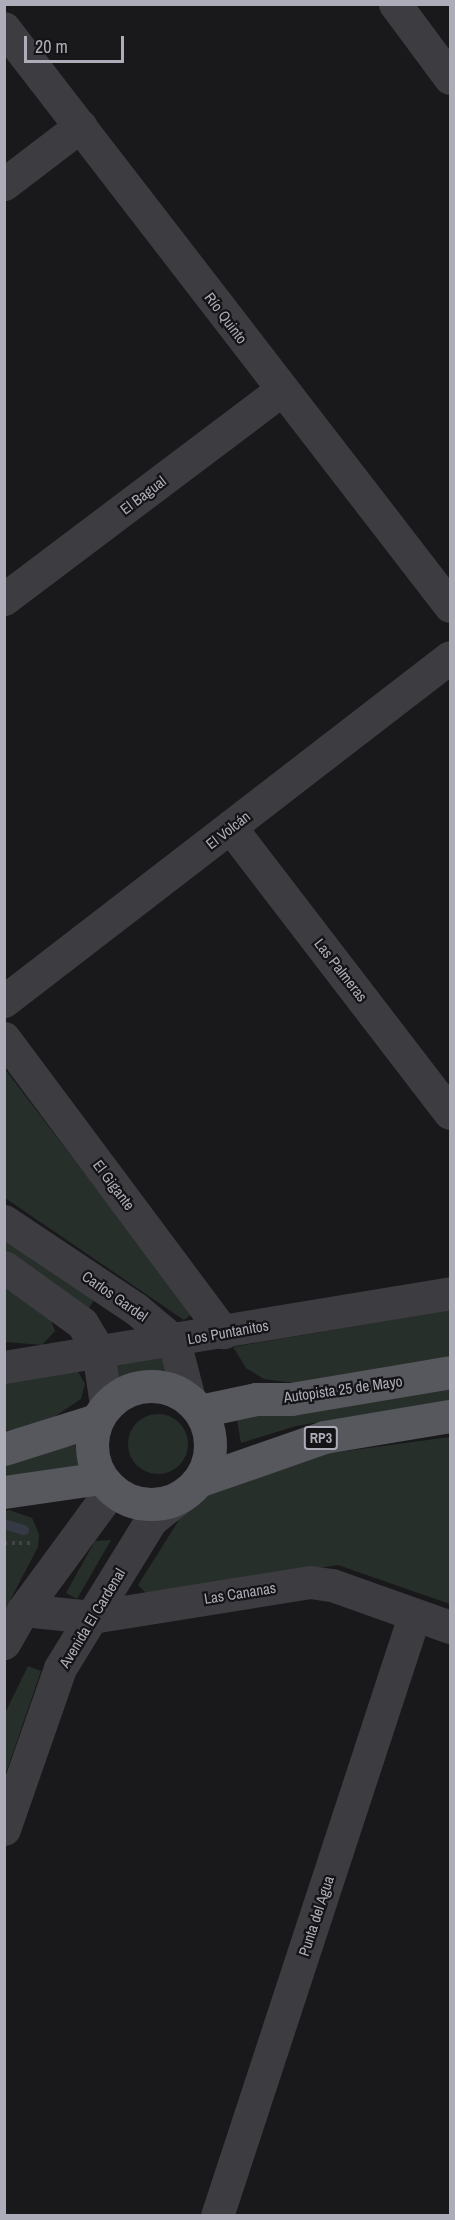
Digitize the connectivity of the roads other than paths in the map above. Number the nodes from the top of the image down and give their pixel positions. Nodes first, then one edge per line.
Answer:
1 (394, 4) edge
2 (4, 28) edge
3 (450, 78) edge
4 (80, 126) junction
5 (4, 184) edge
6 (280, 390) junction
7 (4, 600) edge
8 (450, 606) edge
9 (450, 657) edge
10 (231, 828) junction
11 (4, 1001) edge
12 (4, 1038) edge
13 (450, 1113) edge
14 (4, 1221) edge
15 (4, 1268) edge
16 (450, 1293) edge
17 (223, 1332) junction
18 (174, 1341) junction
19 (98, 1350) junction
20 (4, 1367) edge
21 (450, 1372) edge
22 (194, 1405) junction
23 (101, 1412) junction
24 (450, 1416) edge
25 (4, 1449) edge
26 (107, 1483) junction
27 (191, 1487) junction
28 (4, 1492) edge
29 (23, 1610) junction
30 (414, 1616) junction
31 (92, 1617) junction
32 (450, 1627) edge
33 (4, 1643) edge
34 (6, 1821) edge
35 (217, 2216) edge

1 - 3 street
2 - 4 street, Río Quinto
4 - 5 street
4 - 6 street, Río Quinto
6 - 7 street, El Bagual
6 - 8 street, Río Quinto
9 - 10 street, El Volcán
10 - 11 street, El Volcán
10 - 13 street, Las Palmeras
12 - 17 street, El Gigante
14 - 18 street, Carlos Gardel
15 - 19 street
16 - 17 street, Los Puntanitos
17 - 18 street, Los Puntanitos
18 - 19 street, Los Puntanitos
18 - 22 street
19 - 20 street, Los Puntanitos
19 - 23 street
21 - 22 main road, Autopista 25 de Mayo
22 - 23 main road
22 - 27 main road
23 - 25 main road
23 - 26 main road
24 - 27 main road, RP3
26 - 27 main road, RP3
26 - 28 main road
26 - 29 street
27 - 31 street, Avenida El Cardenal
29 - 31 street, Las Cananas
29 - 33 street
30 - 31 street, Las Cananas
30 - 32 street, Las Cananas
30 - 35 street, Punta del Agua
31 - 34 street, Avenida El Cardenal

